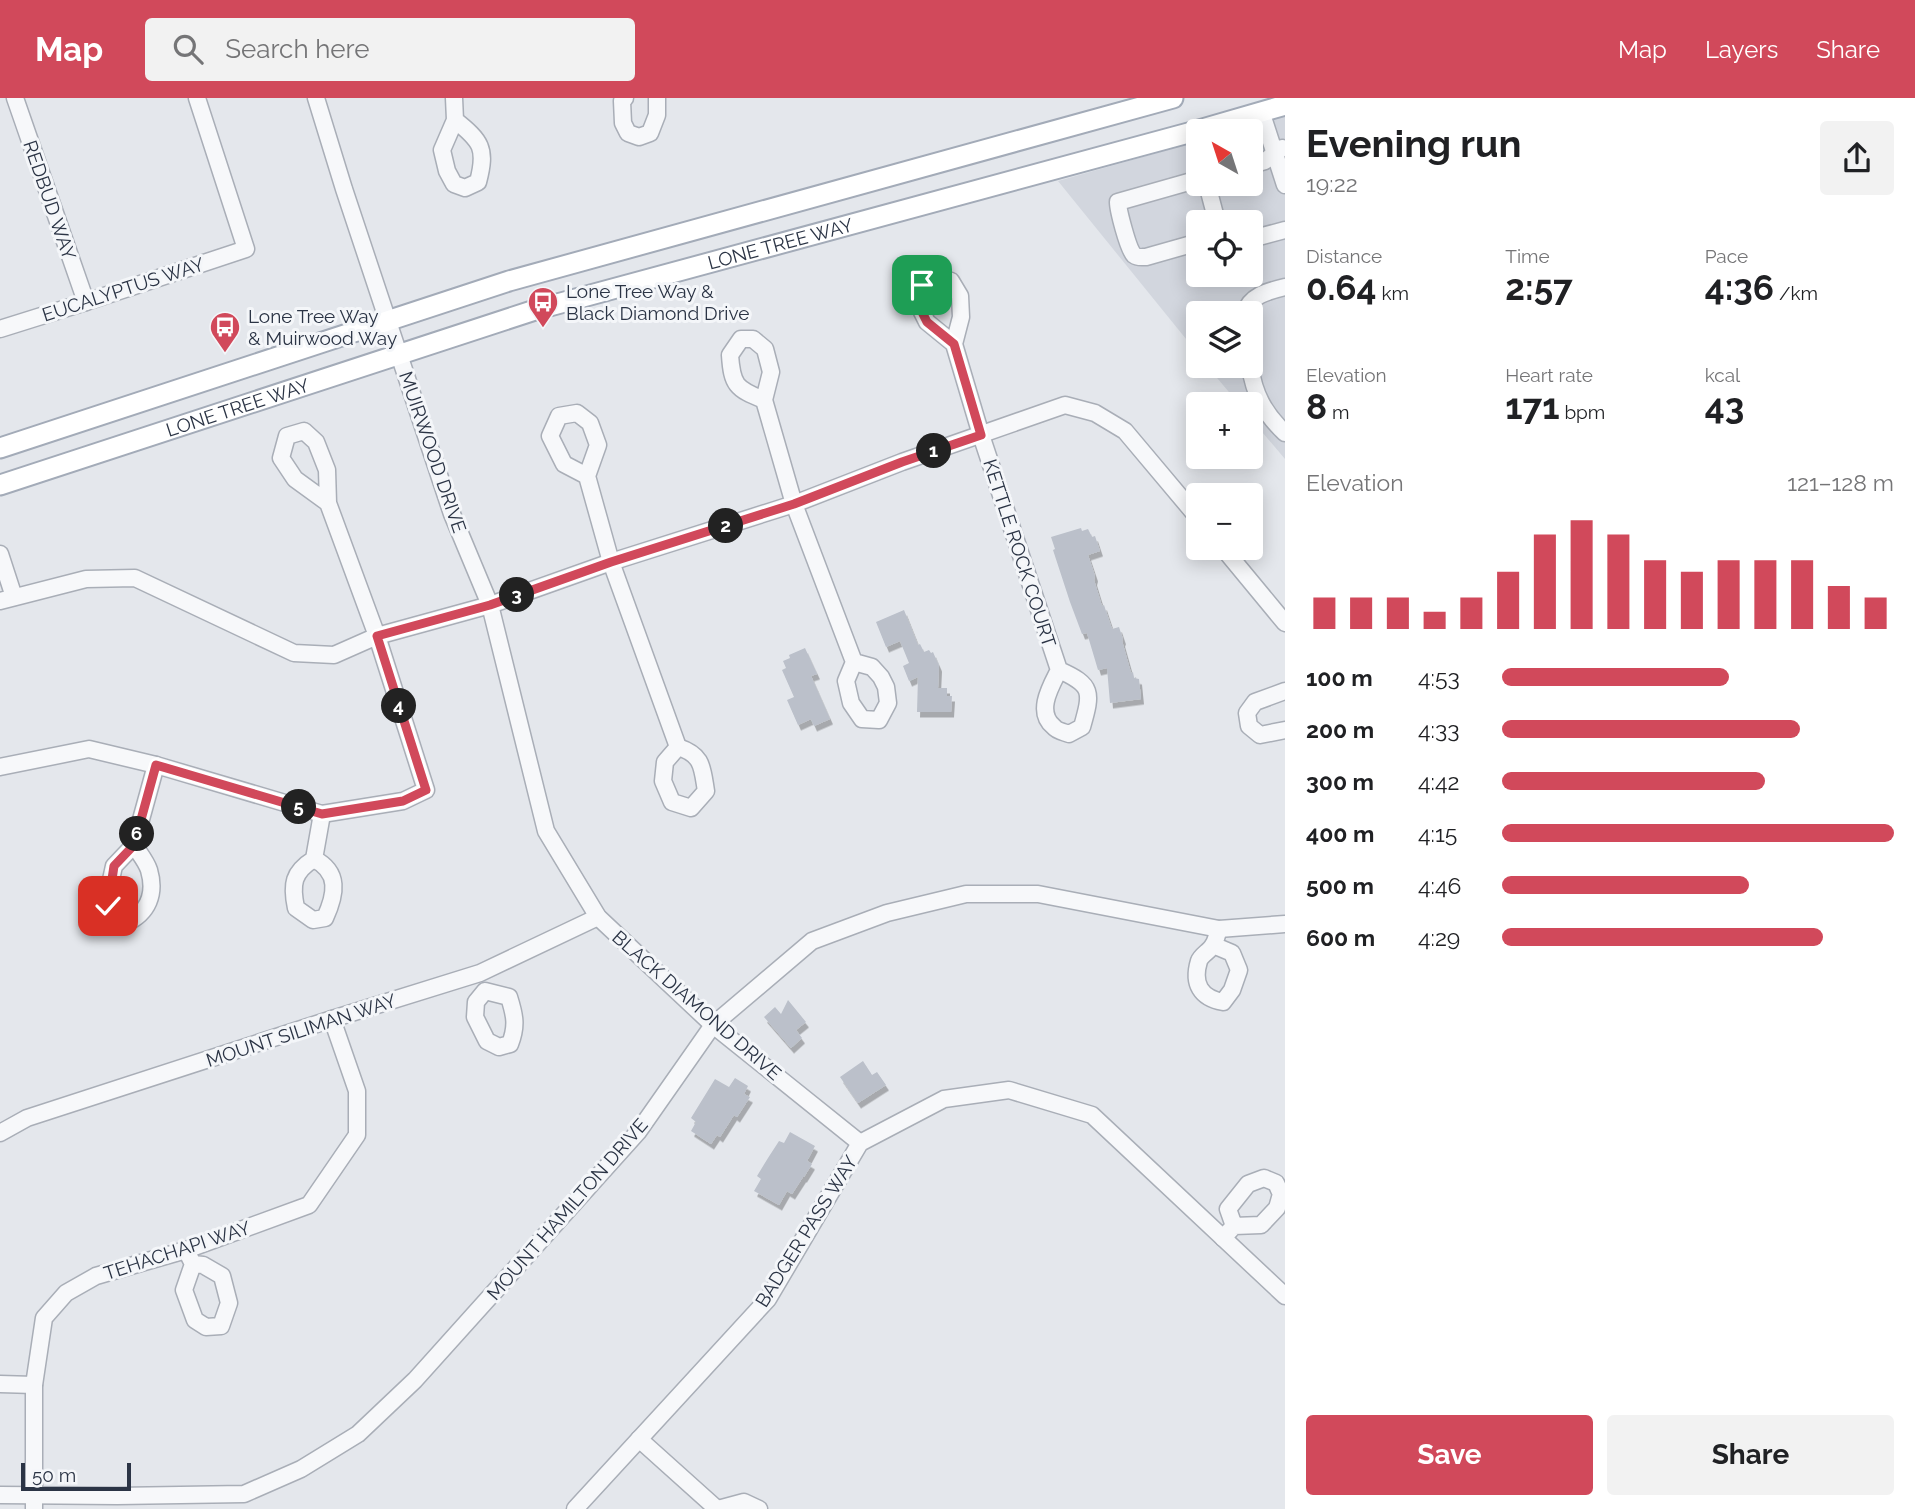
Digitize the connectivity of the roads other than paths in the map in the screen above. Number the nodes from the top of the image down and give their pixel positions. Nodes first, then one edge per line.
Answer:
1 (15, 98) edge
2 (197, 98) edge
3 (316, 98) edge
4 (454, 98) edge
5 (625, 98) edge
6 (657, 98) edge
7 (1173, 98) edge
8 (1285, 105) edge
9 (1261, 111) junction
10 (1235, 119) edge
11 (455, 120) dead end
12 (1186, 134) edge
13 (1280, 149) edge
14 (1264, 161) edge
15 (1186, 183) edge
16 (1285, 185) edge
17 (1285, 230) edge
18 (1263, 236) edge
19 (1186, 246) edge
20 (1285, 286) edge
21 (1252, 301) edge
22 (86, 302) junction
23 (389, 322) junction
24 (0, 328) edge
25 (954, 344) dead end
26 (399, 355) junction
27 (1251, 378) edge
28 (764, 400) dead end
29 (1285, 433) edge
30 (981, 435) junction
31 (0, 449) edge
32 (587, 476) dead end
33 (0, 485) edge
34 (328, 503) dead end
35 (794, 504) junction
36 (1186, 504) edge
37 (0, 554) edge
38 (1233, 560) edge
39 (611, 562) junction
40 (7, 599) edge
41 (490, 605) junction
42 (1285, 623) edge
43 (377, 636) junction
44 (854, 662) dead end
45 (1059, 670) dead end
46 (1285, 691) edge
47 (1285, 730) edge
48 (678, 747) dead end
49 (156, 765) junction
50 (0, 767) edge
51 (322, 814) junction
52 (134, 845) dead end
53 (314, 859) dead end
54 (598, 917) junction
55 (1285, 923) edge
56 (1219, 929) junction
57 (1213, 945) dead end
58 (480, 973) junction
59 (485, 991) dead end
60 (332, 1019) junction
61 (713, 1025) junction
62 (0, 1133) edge
63 (860, 1143) junction
64 (1285, 1296) edge
65 (0, 1384) edge
66 (34, 1385) junction
67 (639, 1439) junction
68 (0, 1495) edge
69 (246, 1501) edge
70 (34, 1503) edge
71 (575, 1509) edge
72 (718, 1509) edge
73 (759, 1509) edge

1 - 22 street, REDBUD WAY
2 - 22 street, EUCALYPTUS WAY
3 - 23 street, MUIRWOOD DRIVE
4 - 11 street
5 - 6 street
7 - 23 main road, LONE TREE WAY
8 - 9 main road, LONE TREE WAY
9 - 10 main road, LONE TREE WAY
9 - 13 street
12 - 26 main road, LONE TREE WAY
13 - 14 street
13 - 16 street
15 - 19 street
17 - 18 street
20 - 21 street
22 - 24 street, EUCALYPTUS WAY
23 - 26 street, MUIRWOOD DRIVE
23 - 31 main road, LONE TREE WAY
25 - 30 street, KETTLE ROCK COURT
26 - 33 main road, LONE TREE WAY
26 - 41 street, MUIRWOOD DRIVE
27 - 29 street
28 - 35 street
30 - 35 street
30 - 36 street
30 - 45 street, KETTLE ROCK COURT
32 - 39 street
34 - 43 street
35 - 39 street
35 - 44 street
37 - 40 street
38 - 42 street
39 - 41 street
39 - 48 street
40 - 43 street
41 - 43 street
41 - 54 street, BLACK DIAMOND DRIVE
43 - 51 street
46 - 47 street
49 - 50 street
49 - 51 street
49 - 52 street
51 - 53 street
54 - 58 street, MOUNT SILIMAN WAY
54 - 61 street, BLACK DIAMOND DRIVE
55 - 56 street, MOUNT HAMILTON DRIVE
56 - 57 street
56 - 61 street, MOUNT HAMILTON DRIVE
58 - 59 street
58 - 60 street, MOUNT SILIMAN WAY
60 - 62 street, MOUNT SILIMAN WAY
60 - 66 street, TEHACHAPI WAY
61 - 63 street, BLACK DIAMOND DRIVE
61 - 69 street, MOUNT HAMILTON DRIVE
63 - 64 street, BADGER PASS WAY
63 - 67 street, BADGER PASS WAY
65 - 66 street
66 - 70 street, TEHACHAPI WAY
67 - 71 street, BADGER PASS WAY
67 - 72 street
68 - 70 street, MOUNT HAMILTON DRIVE
69 - 70 street, MOUNT HAMILTON DRIVE
72 - 73 street

